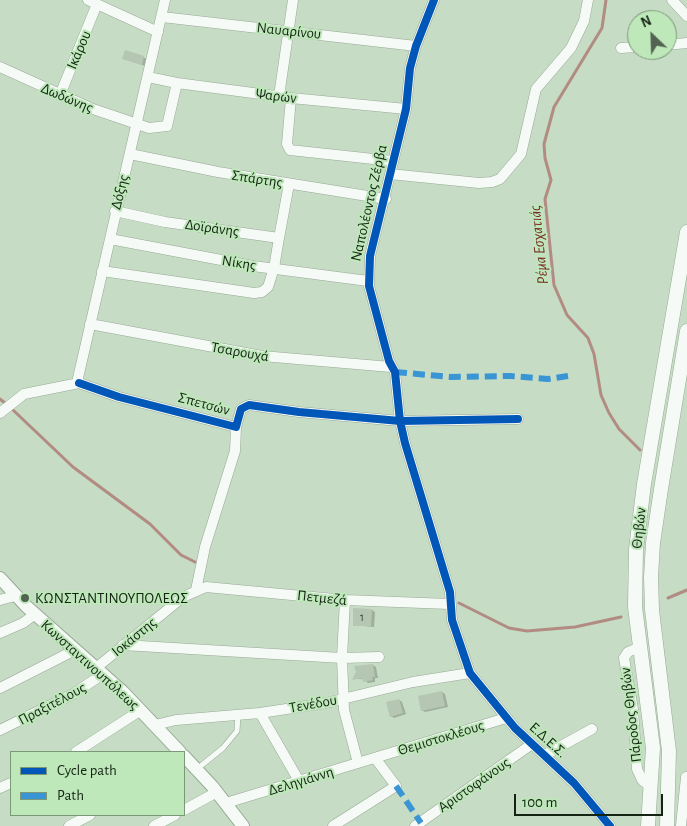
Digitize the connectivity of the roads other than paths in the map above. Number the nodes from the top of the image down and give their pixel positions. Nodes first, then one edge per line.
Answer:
1 (165, 0) edge
2 (293, 0) edge
3 (434, 0) edge
4 (588, 0) edge
5 (672, 0) edge
6 (93, 2) edge
7 (687, 16) edge
8 (162, 17) junction
9 (288, 31) junction
10 (158, 32) junction
11 (416, 46) junction
12 (621, 48) dead end
13 (627, 48) edge
14 (0, 67) edge
15 (148, 77) junction
16 (177, 83) junction
17 (60, 95) junction
18 (279, 96) junction
19 (291, 98) junction
20 (406, 109) junction
21 (136, 125) junction
22 (130, 154) junction
23 (392, 161) junction
24 (390, 174) junction
25 (289, 184) junction
26 (386, 199) junction
27 (115, 210) junction
28 (687, 232) edge
29 (279, 238) junction
30 (110, 239) junction
31 (274, 268) junction
32 (102, 271) junction
33 (368, 281) junction
34 (90, 324) junction
35 (687, 331) edge
36 (391, 367) junction
37 (79, 384) junction
38 (0, 413) edge
39 (518, 419) dead end
40 (400, 421) junction
41 (236, 427) junction
42 (0, 578) edge
43 (196, 590) junction
44 (15, 596) junction
45 (0, 600) edge
46 (346, 600) junction
47 (450, 604) junction
48 (35, 614) junction
49 (0, 632) edge
50 (123, 645) junction
51 (75, 650) junction
52 (379, 657) dead end
53 (342, 658) junction
54 (100, 671) junction
55 (470, 673) junction
56 (0, 688) edge
57 (344, 698) junction
58 (141, 710) junction
59 (260, 713) junction
60 (238, 715) junction
61 (506, 718) junction
62 (155, 725) junction
63 (592, 729) dead end
64 (0, 730) edge
65 (532, 744) junction
66 (78, 751) edge
67 (179, 751) edge
68 (545, 756) junction
69 (185, 757) edge
70 (375, 758) junction
71 (358, 763) junction
72 (197, 769) junction
73 (686, 777) edge
74 (669, 778) junction
75 (299, 781) junction
76 (216, 792) junction
77 (226, 803) junction
78 (185, 809) edge
79 (88, 816) edge
80 (173, 816) edge
81 (420, 825) edge
82 (69, 826) edge
83 (154, 826) edge
84 (243, 826) edge
85 (333, 826) edge
86 (610, 826) edge
87 (648, 826) edge
88 (666, 826) edge
89 (681, 826) edge

1 - 8 street, Δόξης
2 - 9 street
3 - 11 street, Ναπολέοντος Ζέρβα
4 - 24 street
5 - 7 street
6 - 10 street
6 - 17 street, Ικάρου
8 - 9 street, Ναυαρίνου
8 - 10 street, Δόξης
9 - 11 street, Ναυαρίνου
9 - 18 street
10 - 15 street, Δόξης
11 - 20 street, Ναπολέοντος Ζέρβα
12 - 13 street
14 - 17 street, Δωδώνης
15 - 16 street, Ψαρών
15 - 21 street, Δόξης
16 - 18 street, Ψαρών
16 - 21 street, Δωδώνης
17 - 21 street, Δωδώνης
18 - 19 street, Ψαρών
19 - 20 street, Ψαρών
19 - 23 street
20 - 23 street, Ναπολέοντος Ζέρβα
21 - 22 street, Δόξης
22 - 25 street, Σπάρτης
22 - 27 street, Δόξης
23 - 24 street, Ναπολέοντος Ζέρβα
24 - 26 street, Ναπολέοντος Ζέρβα
25 - 26 street, Σπάρτης
25 - 29 street
26 - 33 street, Ναπολέοντος Ζέρβα
27 - 29 street, Δοϊράνης
27 - 30 street, Δόξης
28 - 87 main road, Θηβών
29 - 31 street
30 - 31 street, Νίκης
30 - 32 street, Δόξης
31 - 32 street
31 - 33 street, Νίκης
32 - 34 street, Δόξης
33 - 36 street, Ναπολέοντος Ζέρβα
34 - 36 street, Τσαρουχά
34 - 37 street, Δόξης
35 - 74 main road, Θηβών
36 - 40 street, Ναπολέοντος Ζέρβα
37 - 38 street
37 - 41 street, Σπετσών
39 - 40 street, Σπετσών
40 - 41 street, Σπετσών
40 - 47 street, Ναπολέοντος Ζέρβα
41 - 43 street
42 - 44 street, Κωνσταντινουπόλεως
43 - 46 street, Πετμεζά
43 - 50 street, Ιοκάστης
44 - 45 street
44 - 48 street, Κωνσταντινουπόλεως
46 - 47 street, Πετμεζά
46 - 53 street
47 - 55 street, Ναπολέοντος Ζέρβα
48 - 49 street
48 - 51 street, Κωνσταντινουπόλεως
50 - 53 street
50 - 54 street, Ιοκάστης
51 - 54 street, Κωνσταντινουπόλεως
51 - 56 street
52 - 53 street
53 - 57 street
54 - 58 street, Κωνσταντινουπόλεως
54 - 64 street, Πραξιτέλους
55 - 57 street, Τενέδου
55 - 61 street, Ε.Δ.Ε.Σ.
57 - 59 street, Τενέδου
57 - 71 street
58 - 62 street, Κωνσταντινουπόλεως
58 - 66 street
59 - 60 street, Τενέδου
59 - 75 street
60 - 62 street, Τενέδου
60 - 72 lane
61 - 65 street, Ε.Δ.Ε.Σ.
61 - 70 street, Θεμιστοκλέους
62 - 67 street, Κωνσταντινουπόλεως
63 - 68 street
65 - 68 street, Ε.Δ.Ε.Σ.
65 - 81 street, Αριστοφάνους
68 - 86 street, Ε.Δ.Ε.Σ.
69 - 72 street
70 - 71 street, Δεληγιάννη
70 - 85 street
71 - 75 street, Δεληγιάννη
72 - 76 street
73 - 74 street
73 - 89 street
74 - 88 main road, Θηβών
75 - 77 street, Δεληγιάννη
76 - 77 street
76 - 78 street
77 - 84 street
79 - 82 street
80 - 83 street

